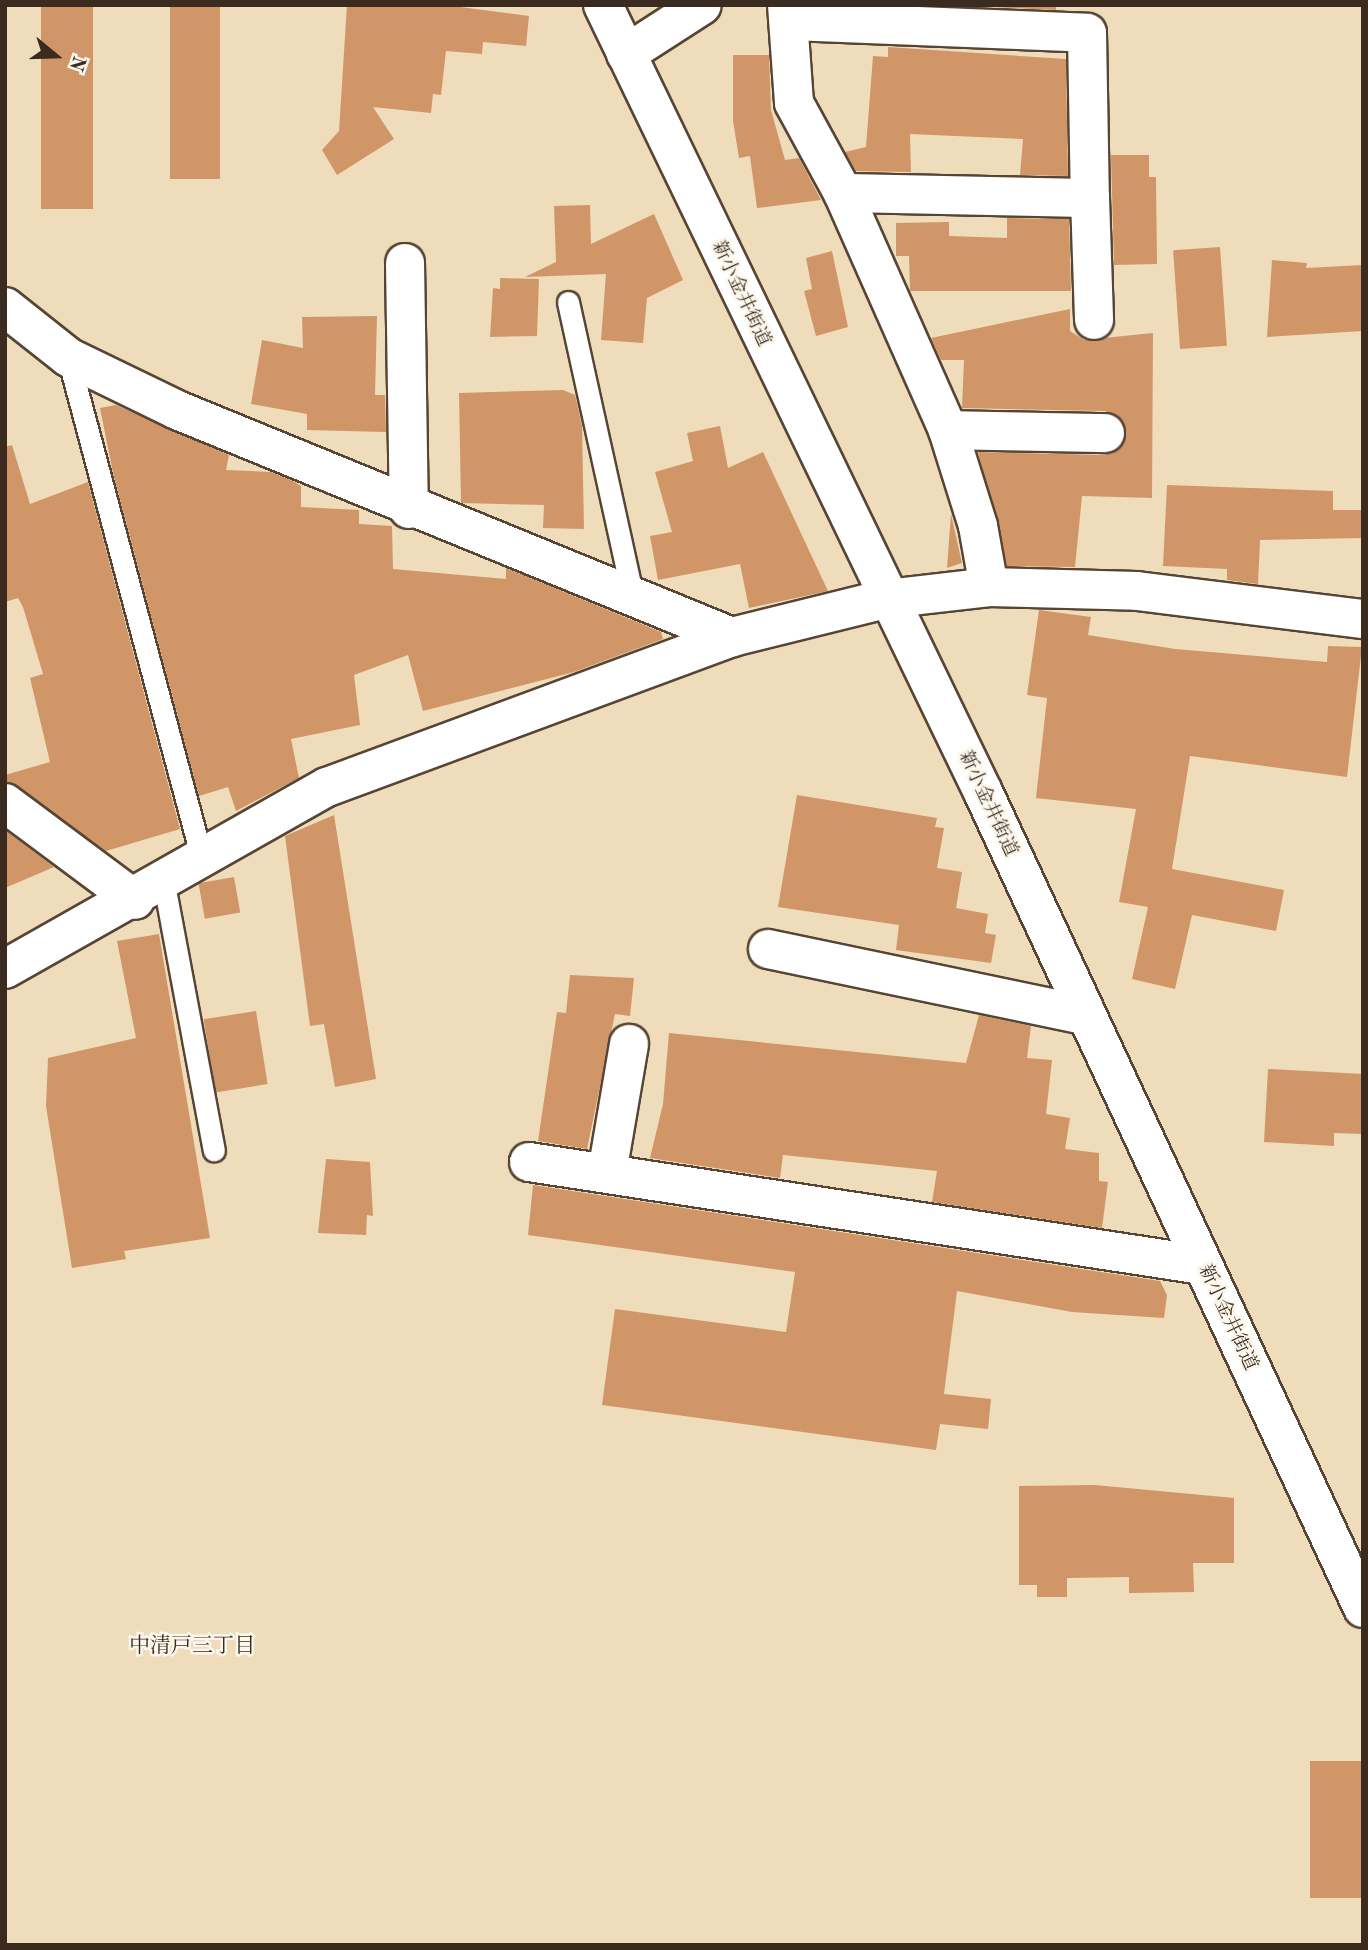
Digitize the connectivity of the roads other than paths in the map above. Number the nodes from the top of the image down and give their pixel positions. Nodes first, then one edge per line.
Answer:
1 (603, 5) edge
2 (702, 5) edge
3 (790, 13) edge
4 (626, 54) junction
5 (843, 193) junction
6 (1090, 198) junction
7 (405, 263) dead end
8 (568, 302) dead end
9 (5, 306) edge
10 (1094, 320) dead end
11 (68, 356) junction
12 (948, 430) junction
13 (1105, 433) dead end
14 (408, 509) junction
15 (989, 587) junction
16 (633, 598) junction
17 (886, 599) junction
18 (1363, 619) edge
19 (732, 637) junction
20 (5, 803) edge
21 (202, 859) junction
22 (150, 892) junction
23 (768, 949) dead end
24 (5, 969) edge
25 (1085, 1016) junction
26 (629, 1044) dead end
27 (214, 1150) dead end
28 (529, 1162) dead end
29 (607, 1173) junction
30 (1202, 1265) junction
31 (1363, 1608) edge

1 - 4 street, 新小金井街道
2 - 4 street
3 - 5 street
3 - 6 street
4 - 17 street, 新小金井街道
5 - 6 street
5 - 12 street
6 - 10 street
7 - 14 street
8 - 16 lane
9 - 11 street
11 - 14 street
11 - 21 lane
12 - 13 street
12 - 15 street
14 - 16 street
15 - 17 street
15 - 18 street
16 - 19 street
17 - 19 street
17 - 25 street, 新小金井街道
19 - 21 street
20 - 22 street
21 - 22 street
22 - 24 street
22 - 27 lane
23 - 25 street
25 - 30 street, 新小金井街道
26 - 29 street
28 - 29 street
29 - 30 street
30 - 31 street, 新小金井街道

